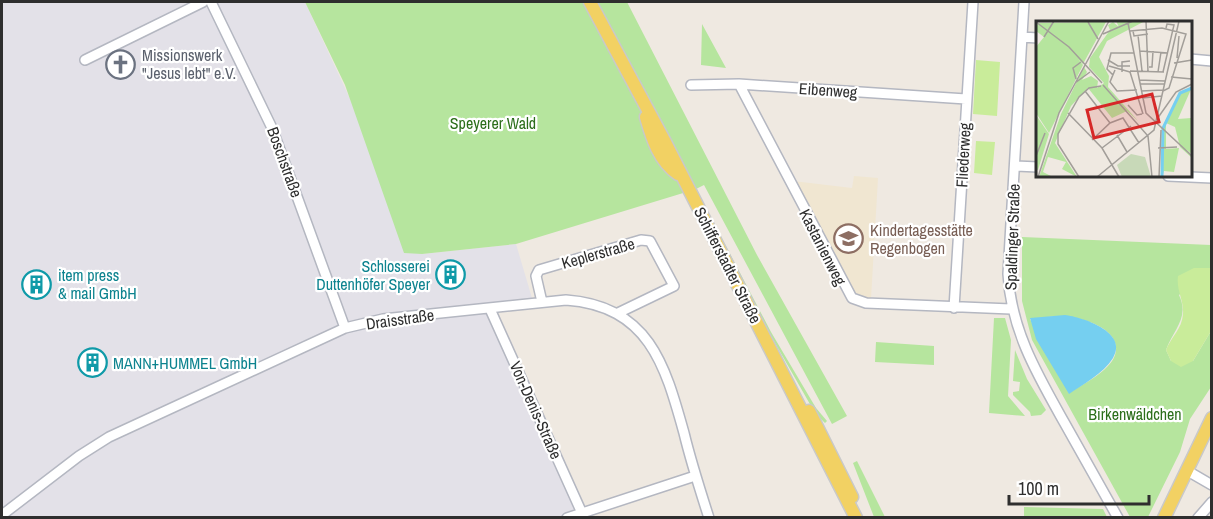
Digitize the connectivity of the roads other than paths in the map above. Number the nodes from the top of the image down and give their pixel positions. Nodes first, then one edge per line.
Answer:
1 (203, 2) edge
2 (211, 2) edge
3 (590, 2) edge
4 (973, 2) edge
5 (1024, 2) edge
6 (1022, 37) junction
7 (1036, 38) edge
8 (1192, 58) edge
9 (85, 60) dead end
10 (1212, 61) edge
11 (739, 84) junction
12 (691, 85) dead end
13 (966, 99) junction
14 (1015, 166) junction
15 (1036, 167) edge
16 (1190, 177) edge
17 (1212, 178) edge
18 (542, 302) junction
19 (954, 308) junction
20 (490, 309) junction
21 (1011, 309) junction
22 (618, 314) junction
23 (345, 328) junction
24 (774, 354) junction
25 (1212, 418) edge
26 (1186, 470) junction
27 (695, 477) junction
28 (1212, 485) edge
29 (1212, 502) edge
30 (581, 512) junction
31 (2, 516) edge
32 (567, 518) edge
33 (709, 518) edge
34 (856, 518) edge
35 (861, 518) edge
36 (1118, 518) edge
37 (1164, 518) edge
38 (1198, 518) edge

1 - 9 street
2 - 23 street, Boschstraße
3 - 24 main road, Schifferstadter Straße
4 - 13 street, Fliederweg
5 - 6 street, Spaldinger Straße
6 - 7 street
6 - 14 street, Spaldinger Straße
8 - 10 street
11 - 12 street, Eibenweg
11 - 13 street, Eibenweg
11 - 19 street, Kastanienweg
13 - 19 street, Fliederweg
14 - 15 street
14 - 21 street, Spaldinger Straße
16 - 17 street
18 - 20 street, Draisstraße
18 - 22 street, Draisstraße
18 - 22 street, Keplerstraße
19 - 21 street, Kastanienweg
20 - 23 street, Draisstraße
20 - 30 street, Von-Denis-Straße
21 - 36 street, Spaldinger Straße
22 - 27 street, Draisstraße
23 - 31 street, Draisstraße
24 - 34 main road, Schifferstadter Straße
24 - 35 main road, Schifferstadter Straße
25 - 26 main road
26 - 28 street
26 - 37 main road
27 - 30 street
27 - 33 street, Draisstraße
29 - 38 street
30 - 32 street

